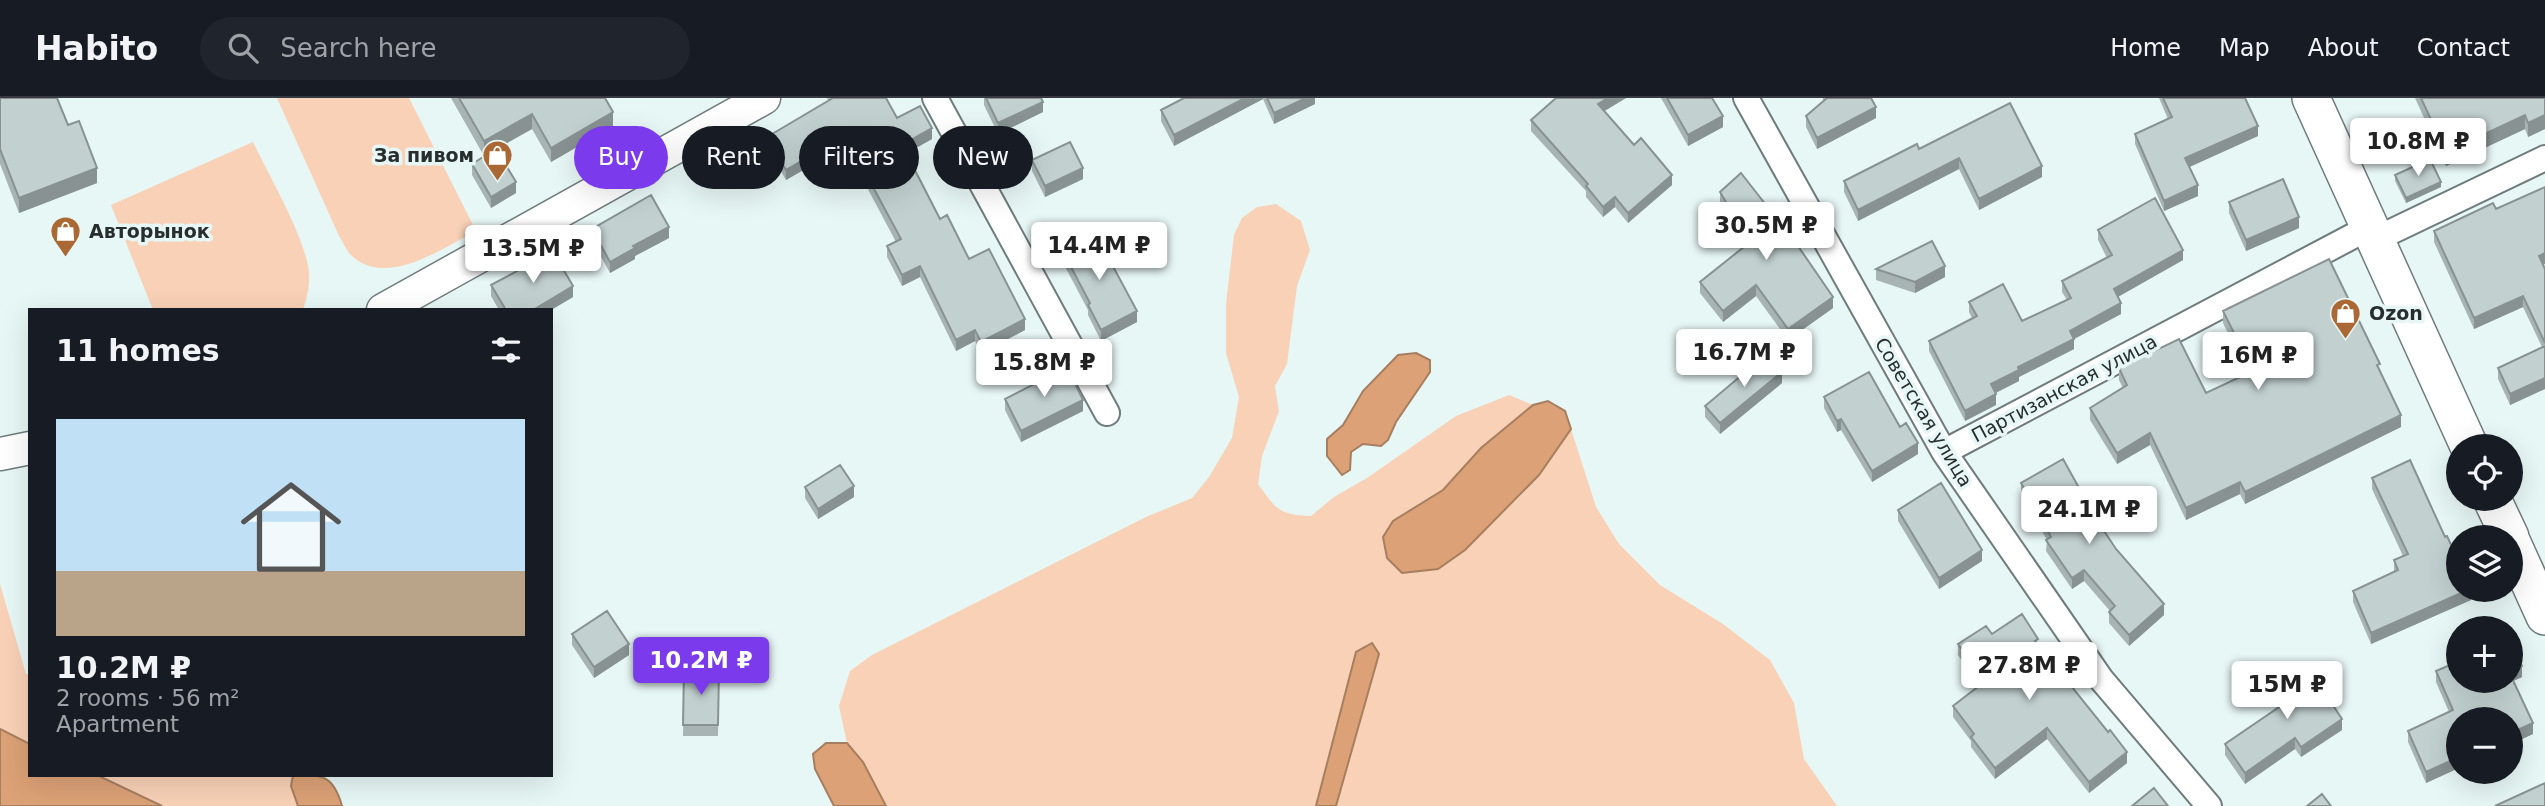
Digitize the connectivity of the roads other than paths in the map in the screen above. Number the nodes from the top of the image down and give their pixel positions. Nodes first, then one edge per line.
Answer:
1 (764, 98) edge
2 (935, 98) edge
3 (1746, 98) edge
4 (2311, 98) edge
5 (2545, 158) edge
6 (2373, 233) junction
7 (387, 308) edge
8 (1107, 413) dead end
9 (2464, 434) edge
10 (28, 448) edge
11 (1944, 452) junction
12 (0, 454) edge
13 (2523, 568) edge
14 (2545, 616) edge
15 (2209, 806) edge

1 - 7 street
2 - 8 street
3 - 11 street, Советская улица
4 - 6 main road
5 - 6 street, Партизанская улица
6 - 9 main road
6 - 11 street, Партизанская улица
10 - 12 street
11 - 15 street, Советская улица
13 - 14 main road

